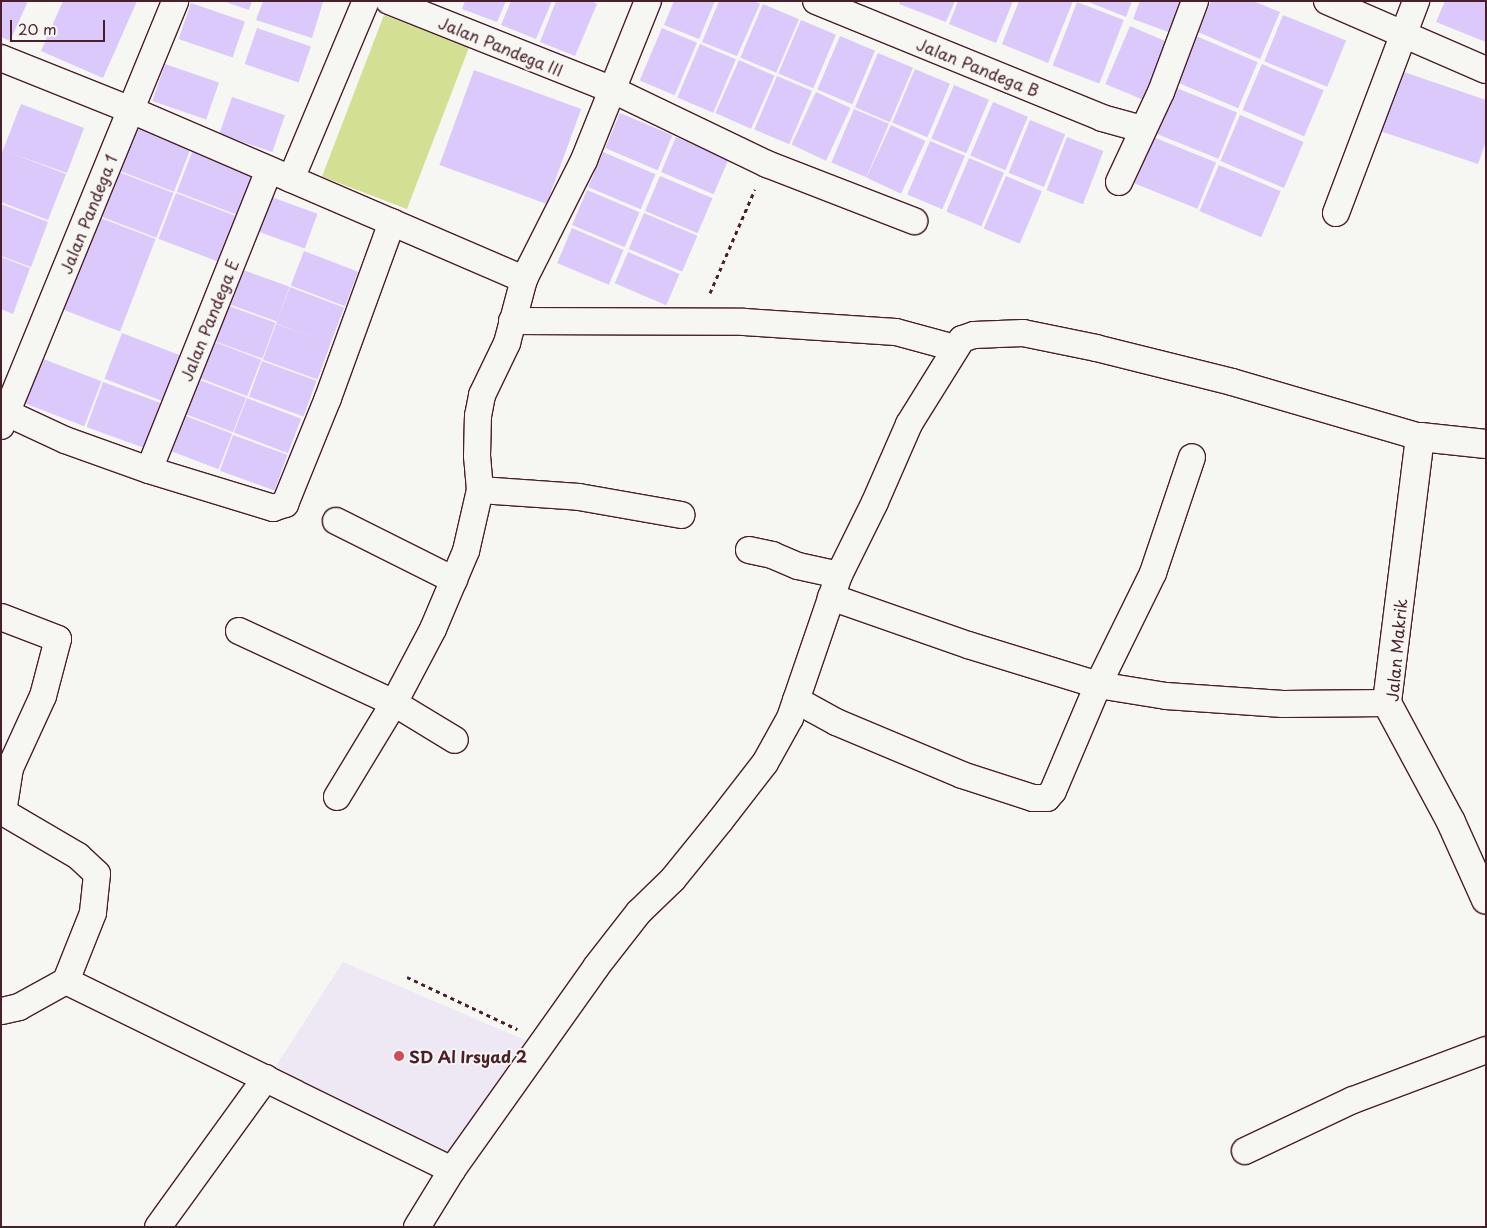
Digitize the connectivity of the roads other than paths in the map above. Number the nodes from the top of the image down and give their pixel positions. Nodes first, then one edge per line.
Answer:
1 (175, 1) edge
2 (366, 1) edge
3 (389, 1) edge
4 (648, 1) edge
5 (816, 1) edge
6 (1195, 1) edge
7 (1327, 1) edge
8 (1416, 1) edge
9 (1403, 33) junction
10 (1, 58) edge
11 (1486, 70) edge
12 (613, 90) junction
13 (130, 110) junction
14 (1142, 129) junction
15 (280, 175) junction
16 (1119, 182) dead end
17 (1336, 213) dead end
18 (914, 221) dead end
19 (392, 222) junction
20 (524, 279) junction
21 (761, 313) dead end
22 (512, 321) junction
23 (948, 346) junction
24 (4, 419) edge
25 (1420, 438) junction
26 (1486, 444) edge
27 (1192, 457) dead end
28 (149, 470) junction
29 (480, 490) junction
30 (681, 515) dead end
31 (336, 521) dead end
32 (749, 550) dead end
33 (454, 580) junction
34 (835, 586) junction
35 (1, 617) edge
36 (239, 631) dead end
37 (1098, 685) junction
38 (796, 700) junction
39 (394, 703) junction
40 (1387, 703) junction
41 (455, 740) dead end
42 (337, 797) dead end
43 (1486, 900) edge
44 (66, 981) junction
45 (1, 1011) edge
46 (1486, 1050) edge
47 (266, 1078) junction
48 (1245, 1151) dead end
49 (452, 1170) junction
50 (158, 1227) edge
51 (417, 1227) edge

1 - 13 street, Jalan Pandega 1
2 - 15 street, Jalan Pandega E
3 - 12 street, Jalan Pandega III
4 - 12 street
5 - 14 street, Jalan Pandega B
6 - 14 street
7 - 9 street
8 - 9 street
9 - 11 street
9 - 17 street
10 - 13 street
12 - 18 street, Jalan Pandega III
12 - 20 street
13 - 15 street
13 - 24 street, Jalan Pandega 1
14 - 16 street
15 - 19 street
15 - 28 street, Jalan Pandega E
19 - 20 street
19 - 28 street
20 - 22 street
21 - 23 street
22 - 23 street
22 - 29 street
23 - 25 street
23 - 34 street
24 - 28 street
25 - 26 street
25 - 40 street, Jalan Makrik
27 - 37 street
29 - 30 street
29 - 33 street
31 - 33 street
32 - 34 street
33 - 39 street
34 - 37 street
34 - 38 street
35 - 44 street
36 - 39 street
37 - 38 street
37 - 40 street
38 - 49 street
39 - 41 street
39 - 42 street
40 - 43 street, Jalan Makrik
44 - 45 street
44 - 47 street
46 - 48 street
47 - 49 street
47 - 50 street
49 - 51 street

